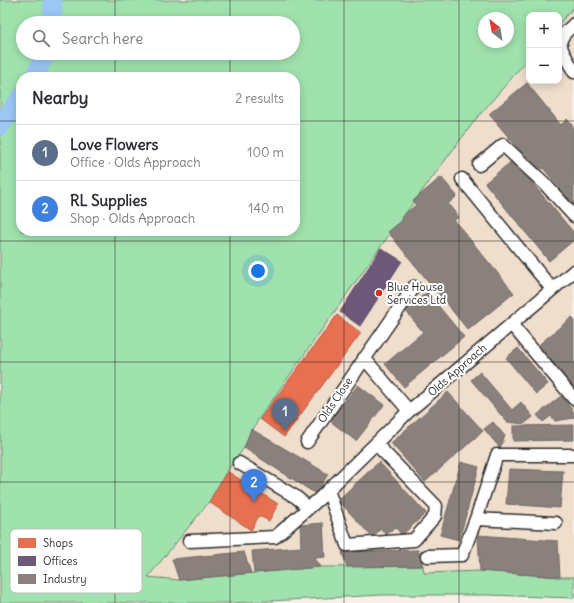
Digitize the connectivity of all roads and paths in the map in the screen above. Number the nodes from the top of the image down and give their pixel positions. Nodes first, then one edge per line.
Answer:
1 (574, 24) edge
2 (574, 72) edge
3 (479, 165) dead end
4 (462, 179) dead end
5 (574, 216) edge
6 (574, 272) edge
7 (414, 287) dead end
8 (552, 289) junction
9 (511, 324) junction
10 (364, 358) junction
11 (574, 399) edge
12 (409, 411) junction
13 (306, 442) dead end
14 (376, 444) junction
15 (574, 455) edge
16 (239, 463) dead end
17 (328, 490) junction
18 (309, 508) junction
19 (476, 519) junction
20 (556, 523) dead end
21 (190, 541) dead end
22 (427, 556) dead end

1 - 2 street
3 - 5 street
4 - 8 street
6 - 8 street, Olds Approach
7 - 10 street, Olds Close
8 - 9 street, Olds Approach
9 - 11 street
9 - 12 street, Olds Approach
10 - 12 street
10 - 13 street, Olds Close
12 - 14 street, Olds Approach
14 - 17 street, Olds Approach
14 - 17 street
15 - 19 street
16 - 18 street
17 - 18 street, Olds Approach
18 - 21 street, Olds Approach
19 - 20 street
19 - 22 street

